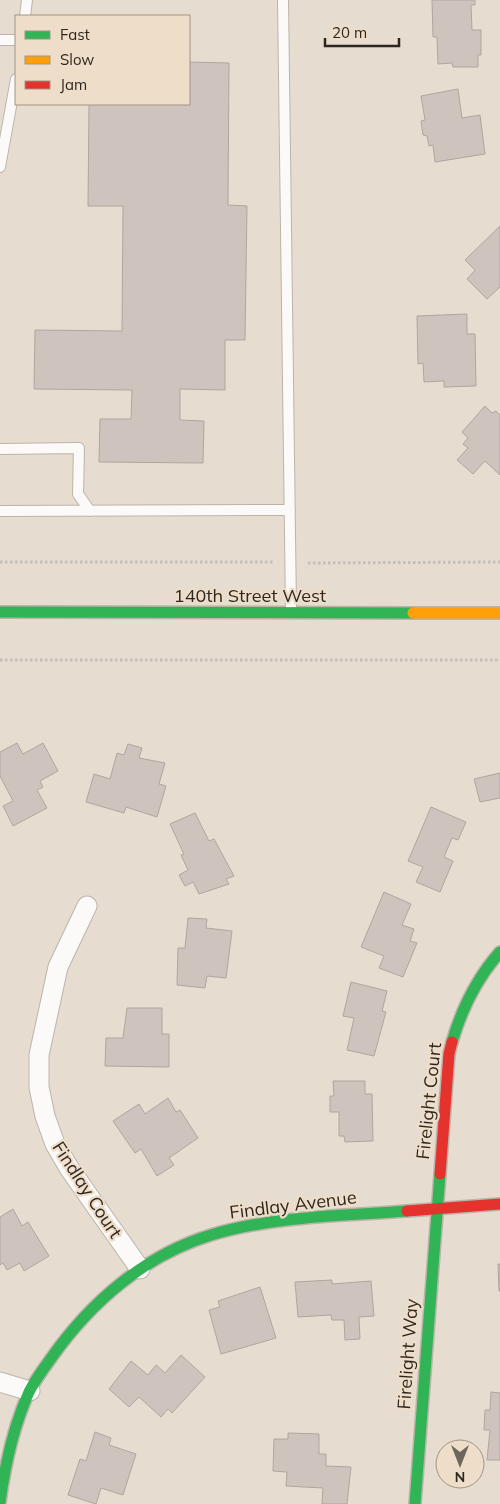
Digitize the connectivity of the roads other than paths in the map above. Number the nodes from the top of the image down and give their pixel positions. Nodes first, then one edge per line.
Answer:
1 (26, 0) edge
2 (283, 0) edge
3 (25, 15) edge
4 (0, 40) edge
5 (15, 40) edge
6 (15, 84) edge
7 (0, 167) edge
8 (0, 449) edge
9 (290, 510) junction
10 (90, 511) junction
11 (0, 512) edge
12 (0, 612) edge
13 (291, 613) junction
14 (500, 613) edge
15 (87, 906) dead end
16 (500, 952) edge
17 (500, 1204) edge
18 (436, 1208) junction
19 (140, 1269) junction
20 (0, 1382) edge
21 (30, 1391) junction
22 (0, 1502) edge
23 (415, 1504) edge

1 - 3 lane
2 - 9 lane
4 - 5 lane
6 - 7 lane
8 - 10 lane
9 - 10 lane
9 - 13 lane
10 - 11 lane
12 - 13 street, 140th Street West
13 - 14 street, 140th Street West
15 - 19 street, Findlay Court
16 - 18 street, Firelight Court
17 - 18 street, Findlay Avenue
18 - 19 street, Findlay Avenue
18 - 23 street, Firelight Way
19 - 21 street, Findlay Avenue
20 - 21 street
21 - 22 street, Findlay Avenue

